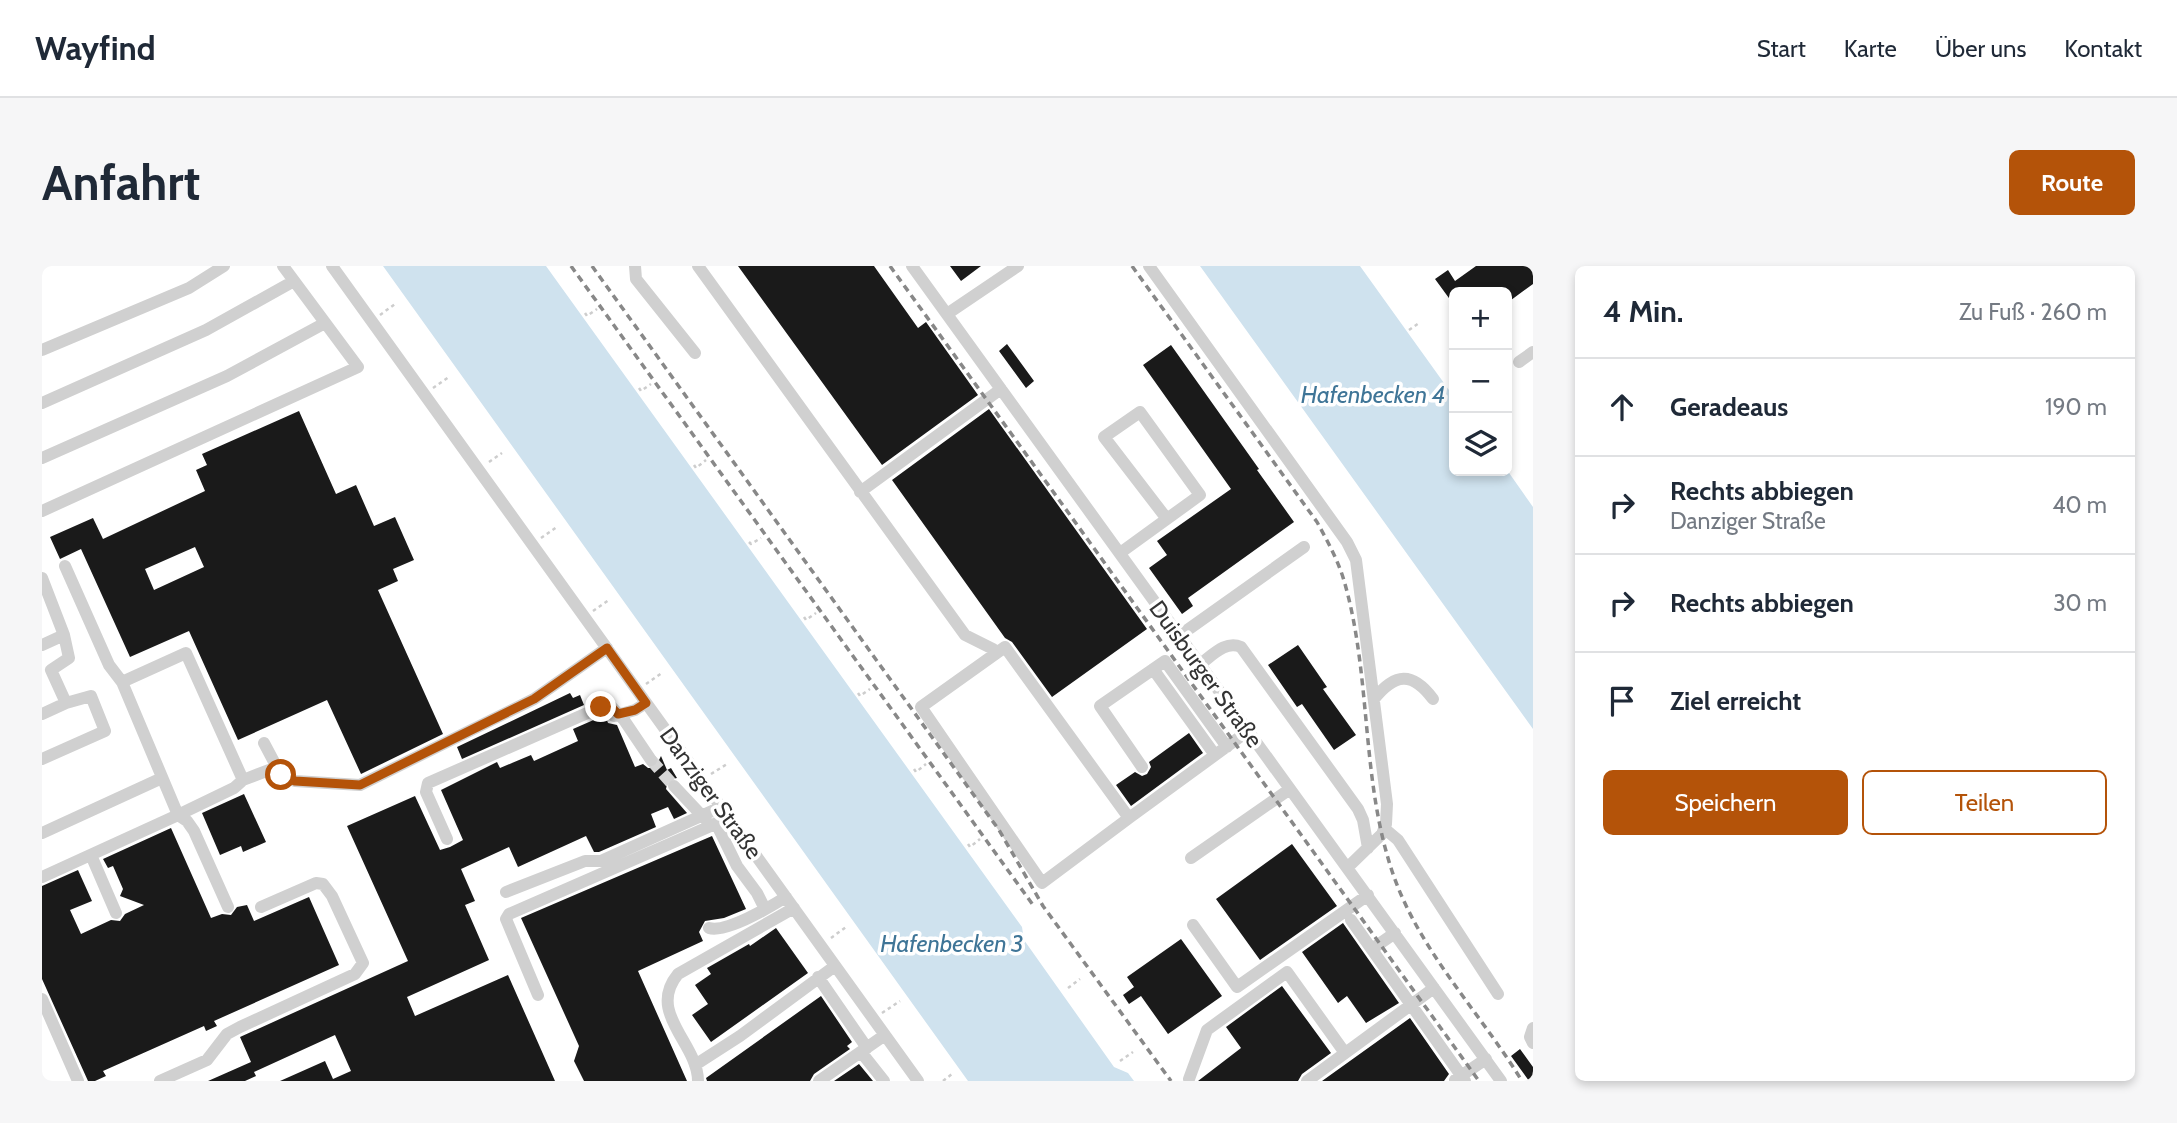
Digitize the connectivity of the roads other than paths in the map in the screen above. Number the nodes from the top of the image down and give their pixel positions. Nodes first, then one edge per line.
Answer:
1 (224, 266) edge
2 (283, 266) edge
3 (332, 266) edge
4 (635, 266) edge
5 (698, 266) edge
6 (912, 266) edge
7 (1018, 266) edge
8 (1149, 266) edge
9 (294, 281) junction
10 (947, 314) junction
11 (326, 323) junction
12 (42, 350) edge
13 (1533, 352) edge
14 (695, 353) dead end
15 (1519, 362) dead end
16 (1001, 389) junction
17 (42, 403) edge
18 (42, 458) edge
19 (860, 492) junction
20 (42, 511) edge
21 (1167, 519) junction
22 (1304, 547) dead end
23 (1120, 553) junction
24 (65, 566) dead end
25 (42, 578) edge
26 (47, 606) edge
27 (64, 635) junction
28 (1179, 636) junction
29 (42, 645) edge
30 (607, 648) junction
31 (995, 653) junction
32 (1199, 665) junction
33 (1153, 669) junction
34 (46, 672) edge
35 (122, 682) junction
36 (1374, 699) junction
37 (1433, 699) dead end
38 (66, 703) junction
39 (646, 703) junction
40 (42, 714) edge
41 (615, 716) junction
42 (1248, 731) junction
43 (264, 743) dead end
44 (1227, 747) junction
45 (1215, 755) junction
46 (42, 759) edge
47 (651, 760) tunnel mouth
48 (276, 766) junction
49 (1142, 766) dead end
50 (162, 778) junction
51 (243, 780) junction
52 (674, 786) tunnel mouth
53 (1290, 789) junction
54 (725, 812) junction
55 (178, 815) junction
56 (1129, 818) junction
57 (710, 821) junction
58 (1385, 829) junction
59 (42, 833) edge
60 (447, 839) dead end
61 (1368, 848) junction
62 (90, 855) junction
63 (1191, 858) dead end
64 (1347, 868) junction
65 (42, 877) edge
66 (506, 892) dead end
67 (1367, 895) junction
68 (790, 903) junction
69 (228, 907) dead end
70 (261, 907) dead end
71 (765, 909) junction
72 (116, 913) dead end
73 (1352, 920) dead end
74 (1193, 925) dead end
75 (709, 928) dead end
76 (1395, 933) junction
77 (1372, 949) junction
78 (835, 966) junction
79 (818, 977) junction
80 (1434, 988) junction
81 (1498, 994) dead end
82 (538, 995) dead end
83 (42, 999) edge
84 (861, 1001) junction
85 (1411, 1004) junction
86 (843, 1013) junction
87 (1533, 1028) edge
88 (885, 1035) junction
89 (1533, 1043) edge
90 (864, 1050) junction
91 (1345, 1053) junction
92 (1486, 1059) junction
93 (699, 1075) edge
94 (1189, 1079) dead end
95 (1460, 1079) edge
96 (78, 1081) edge
97 (160, 1081) edge
98 (819, 1081) edge
99 (884, 1081) edge
100 (918, 1081) edge
101 (1307, 1081) edge
102 (1501, 1081) edge

1 - 12 street
2 - 9 street
3 - 30 street, Danziger Straße
4 - 14 street
5 - 19 street
6 - 10 street, Duisburger Straße
7 - 10 street
8 - 36 street
9 - 11 street
9 - 17 street
10 - 16 street, Duisburger Straße
11 - 18 street
11 - 20 street
13 - 15 street
16 - 19 street
16 - 23 street, Duisburger Straße
19 - 31 street
21 - 21 street
21 - 23 street
22 - 28 street
23 - 28 street, Duisburger Straße
24 - 35 street
25 - 26 street
26 - 27 street
27 - 29 street
27 - 34 street
28 - 32 street, Duisburger Straße
30 - 39 street, Danziger Straße
30 - 48 street
31 - 56 street
31 - 56 street
32 - 42 street, Duisburger Straße
32 - 61 street
33 - 44 street
33 - 45 street
33 - 49 street
34 - 38 street
35 - 50 street
35 - 51 street
36 - 37 street
36 - 58 street
38 - 40 street
38 - 46 street
39 - 41 street
39 - 54 street, Danziger Straße
41 - 47 street
41 - 60 street
42 - 44 street
42 - 53 street, Duisburger Straße
43 - 48 street
44 - 45 street
45 - 56 street
48 - 51 street
50 - 55 street
50 - 59 street
51 - 55 street
52 - 57 street
53 - 63 street
53 - 64 street, Duisburger Straße
54 - 57 street
54 - 68 street, Danziger Straße
55 - 62 street
55 - 69 street
57 - 66 street
57 - 71 street
57 - 82 street
58 - 61 street
58 - 81 street
61 - 64 street
62 - 65 street
62 - 72 street
64 - 67 street, Duisburger Straße
67 - 74 street
67 - 76 street, Duisburger Straße
68 - 71 street
68 - 78 street, Danziger Straße
68 - 93 street
70 - 97 street
71 - 75 street
73 - 77 street
76 - 77 street
76 - 80 street, Duisburger Straße
77 - 85 street
78 - 79 street
78 - 84 street, Danziger Straße
79 - 86 street
79 - 93 street
80 - 85 street
80 - 92 street, Duisburger Straße
83 - 96 street
84 - 86 street
84 - 88 street, Danziger Straße
85 - 91 street
85 - 95 street
86 - 90 street
87 - 89 street
88 - 90 street
88 - 100 street, Danziger Straße
90 - 98 street
90 - 99 street
91 - 94 street
91 - 101 street
92 - 95 street
92 - 102 street, Duisburger Straße

